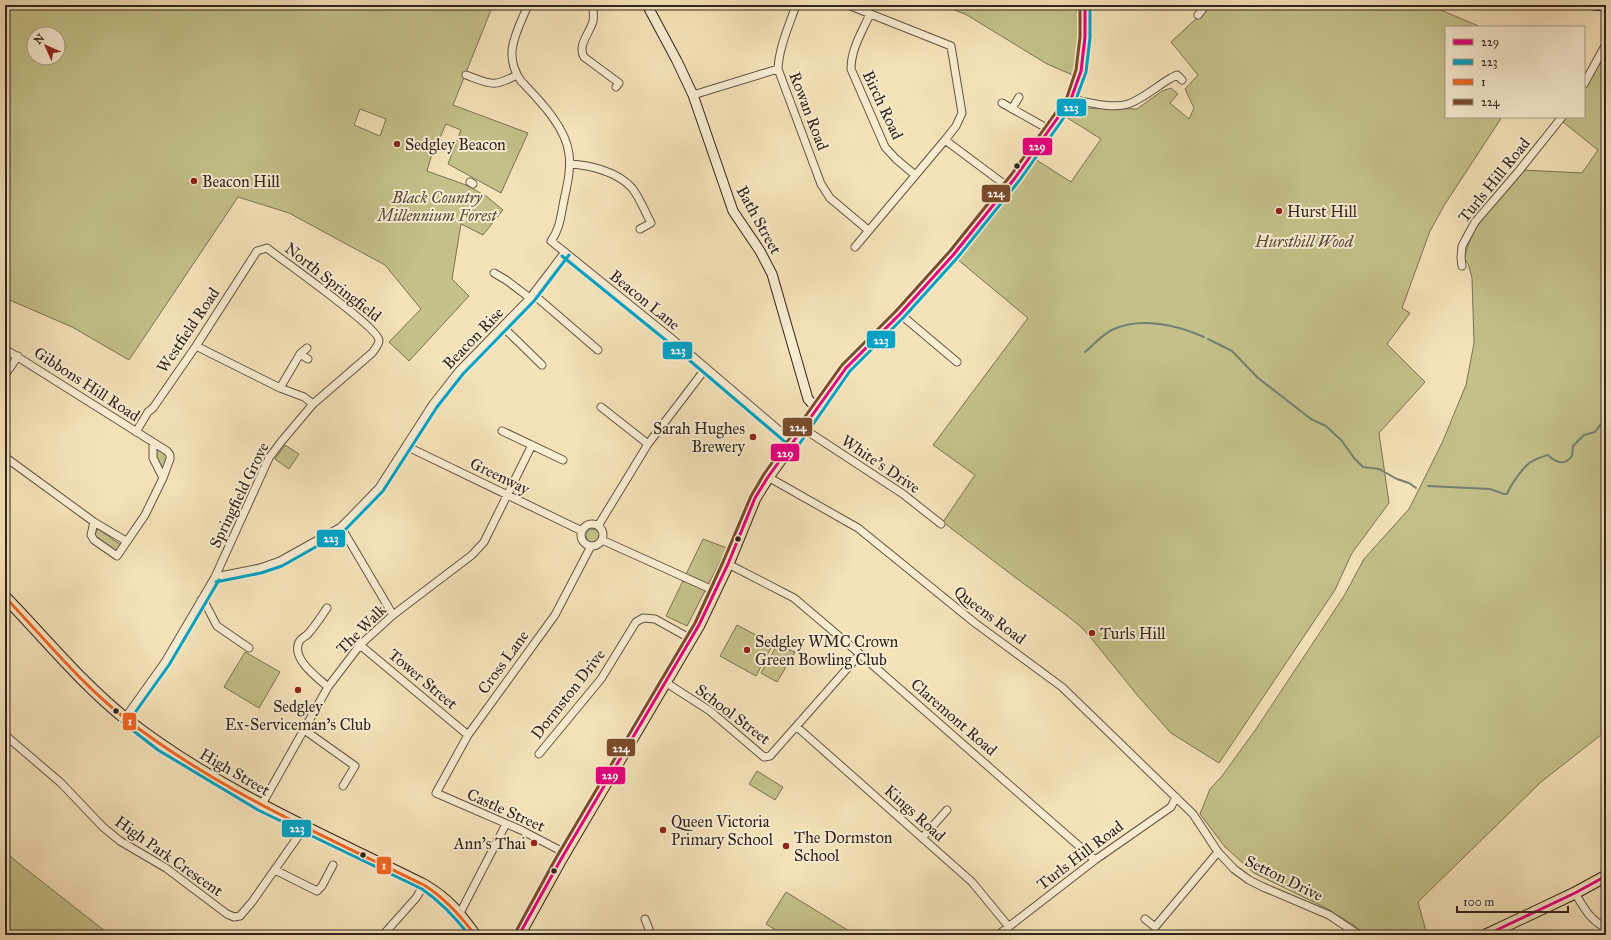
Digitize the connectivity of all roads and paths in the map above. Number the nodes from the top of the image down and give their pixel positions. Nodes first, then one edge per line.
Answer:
1 (528, 5) edge
2 (593, 5) edge
3 (647, 5) edge
4 (796, 5) edge
5 (848, 5) edge
6 (1085, 5) edge
7 (1206, 5) edge
8 (1594, 5) edge
9 (1606, 6) edge
10 (870, 14) junction
11 (1198, 15) dead end
12 (1606, 44) edge
13 (778, 69) junction
14 (466, 75) dead end
15 (516, 75) junction
16 (1182, 80) dead end
17 (1585, 82) edge
18 (616, 87) dead end
19 (693, 95) junction
20 (1019, 97) dead end
21 (1071, 99) junction
22 (1002, 103) dead end
23 (1012, 109) junction
24 (1561, 118) edge
25 (1050, 130) junction
26 (945, 140) junction
27 (570, 164) junction
28 (915, 176) junction
29 (1008, 187) junction
30 (640, 229) dead end
31 (868, 230) junction
32 (854, 247) dead end
33 (267, 248) joint
34 (565, 252) junction
35 (1462, 266) dead end
36 (494, 273) dead end
37 (531, 296) junction
38 (900, 314) junction
39 (503, 327) junction
40 (379, 340) joint
41 (196, 346) junction
42 (307, 348) dead end
43 (5, 349) edge
44 (598, 350) dead end
45 (300, 354) junction
46 (18, 356) junction
47 (308, 359) dead end
48 (957, 362) dead end
49 (542, 365) dead end
50 (706, 368) junction
51 (5, 375) edge
52 (280, 388) junction
53 (313, 404) junction
54 (601, 407) dead end
55 (817, 409) junction
56 (804, 429) junction
57 (502, 431) dead end
58 (136, 432) junction
59 (153, 443) junction
60 (794, 443) junction
61 (648, 444) junction
62 (532, 445) junction
63 (406, 446) junction
64 (5, 457) edge
65 (563, 460) dead end
66 (768, 477) junction
67 (163, 478) junction
68 (507, 495) junction
69 (94, 522) junction
70 (942, 524) dead end
71 (598, 526) junction
72 (341, 527) junction
73 (582, 531) junction
74 (602, 540) junction
75 (126, 541) junction
76 (591, 546) junction
77 (728, 564) junction
78 (215, 577) junction
79 (715, 592) junction
80 (201, 600) junction
81 (7, 603) edge
82 (327, 608) dead end
83 (393, 615) junction
84 (691, 639) junction
85 (360, 645) junction
86 (249, 648) dead end
87 (860, 654) junction
88 (665, 682) junction
89 (328, 687) junction
90 (125, 718) junction
91 (797, 727) junction
92 (303, 729) junction
93 (5, 735) edge
94 (468, 735) junction
95 (539, 754) dead end
96 (343, 786) dead end
97 (436, 793) joint
98 (1176, 797) junction
99 (261, 806) junction
100 (947, 810) dead end
101 (506, 824) junction
102 (304, 828) junction
103 (922, 838) junction
104 (565, 852) junction
105 (1218, 852) junction
106 (1095, 860) junction
107 (333, 866) dead end
108 (275, 870) junction
109 (1606, 876) edge
110 (424, 885) junction
111 (1576, 893) junction
112 (460, 913) junction
113 (1145, 918) dead end
114 (645, 919) dead end
115 (1008, 927) junction
116 (1606, 928) edge
117 (383, 935) edge
118 (475, 935) edge
119 (519, 935) edge
120 (649, 935) edge
121 (998, 935) edge
122 (1360, 935) edge
123 (1486, 935) edge

1 - 15 street
2 - 18 street
3 - 19 street, Bath Street
4 - 13 street
5 - 10 street
6 - 21 main road
7 - 11 street
8 - 9 street
10 - 26 street
10 - 28 street, Birch Road
12 - 17 street
13 - 19 street, Rowan Road
13 - 31 street, Rowan Road
14 - 15 street
15 - 27 street
16 - 21 street
19 - 55 street, Bath Street
20 - 23 street
21 - 25 main road
22 - 23 street
23 - 25 street
24 - 35 street, Turls Hill Road
25 - 29 main road
26 - 28 street
26 - 29 street
27 - 30 street
27 - 34 street, Beacon Lane
28 - 31 street
29 - 38 main road
31 - 32 street
33 - 40 street, North Springfield
33 - 41 street, Westfield Road
34 - 37 street, Beacon Rise
34 - 50 street, Beacon Lane
36 - 37 street
37 - 39 street, Beacon Rise
37 - 44 street
38 - 48 street
38 - 55 main road
39 - 49 street
39 - 63 street, Beacon Rise
40 - 53 street, Springfield Grove
41 - 52 street
41 - 58 street, Westfield Road
42 - 45 street
43 - 46 street, Gibbons Hill Road
45 - 47 street
45 - 52 street
46 - 51 street
46 - 58 street, Gibbons Hill Road
50 - 60 street, Beacon Lane
50 - 61 street
52 - 53 street
53 - 78 street, Springfield Grove
54 - 61 street
55 - 56 main road
56 - 60 main road
56 - 70 street, White's Drive
57 - 62 street
58 - 59 street, Gibbons Hill Road
59 - 67 street
59 - 67 street, Gibbons Hill Road
60 - 66 main road
61 - 71 street
62 - 65 street
62 - 68 street, The Walk
63 - 68 street, Greenway
63 - 72 street, Beacon Rise
64 - 69 street
66 - 77 main road
66 - 98 street, Queens Road
67 - 75 street
68 - 73 street, Greenway
68 - 83 street, The Walk
69 - 75 street
69 - 75 street
71 - 73 street
71 - 74 street
72 - 78 street, Beacon Rise
72 - 83 street
73 - 76 street
74 - 76 street
74 - 79 street
76 - 94 street, Cross Lane
77 - 79 main road
77 - 87 street, Claremont Road
78 - 80 street, Springfield Grove
79 - 84 main road
80 - 86 street
80 - 90 street, Springfield Grove
81 - 90 main road, High Street
82 - 89 street
83 - 85 street, The Walk
84 - 88 main road
84 - 95 street, Dormston Drive
85 - 89 street, The Walk
85 - 94 street, Tower Street
87 - 91 street, School Street
87 - 106 street, Claremont Road
88 - 91 street, School Street
88 - 104 main road
89 - 92 street, The Walk
90 - 99 main road, High Street
91 - 103 street, Kings Road
92 - 96 street
92 - 99 street, The Walk
93 - 108 street, High Park Crescent
94 - 97 street, Cross Lane
97 - 101 street, Castle Street
98 - 105 street, Setton Drive
98 - 106 street, Turls Hill Road
99 - 102 main road, High Street
100 - 103 street
101 - 104 street, Castle Street
101 - 112 street
102 - 108 street, High Park Crescent
102 - 110 main road, High Street
103 - 115 street, Kings Road
104 - 119 main road
105 - 113 street
105 - 122 street, Setton Drive
106 - 115 street, Turls Hill Road
107 - 108 street
109 - 111 main road
110 - 112 main road, High Street
110 - 117 street
111 - 116 street
111 - 123 main road
112 - 118 main road, High Street
114 - 120 street
115 - 121 street, Turls Hill Road

